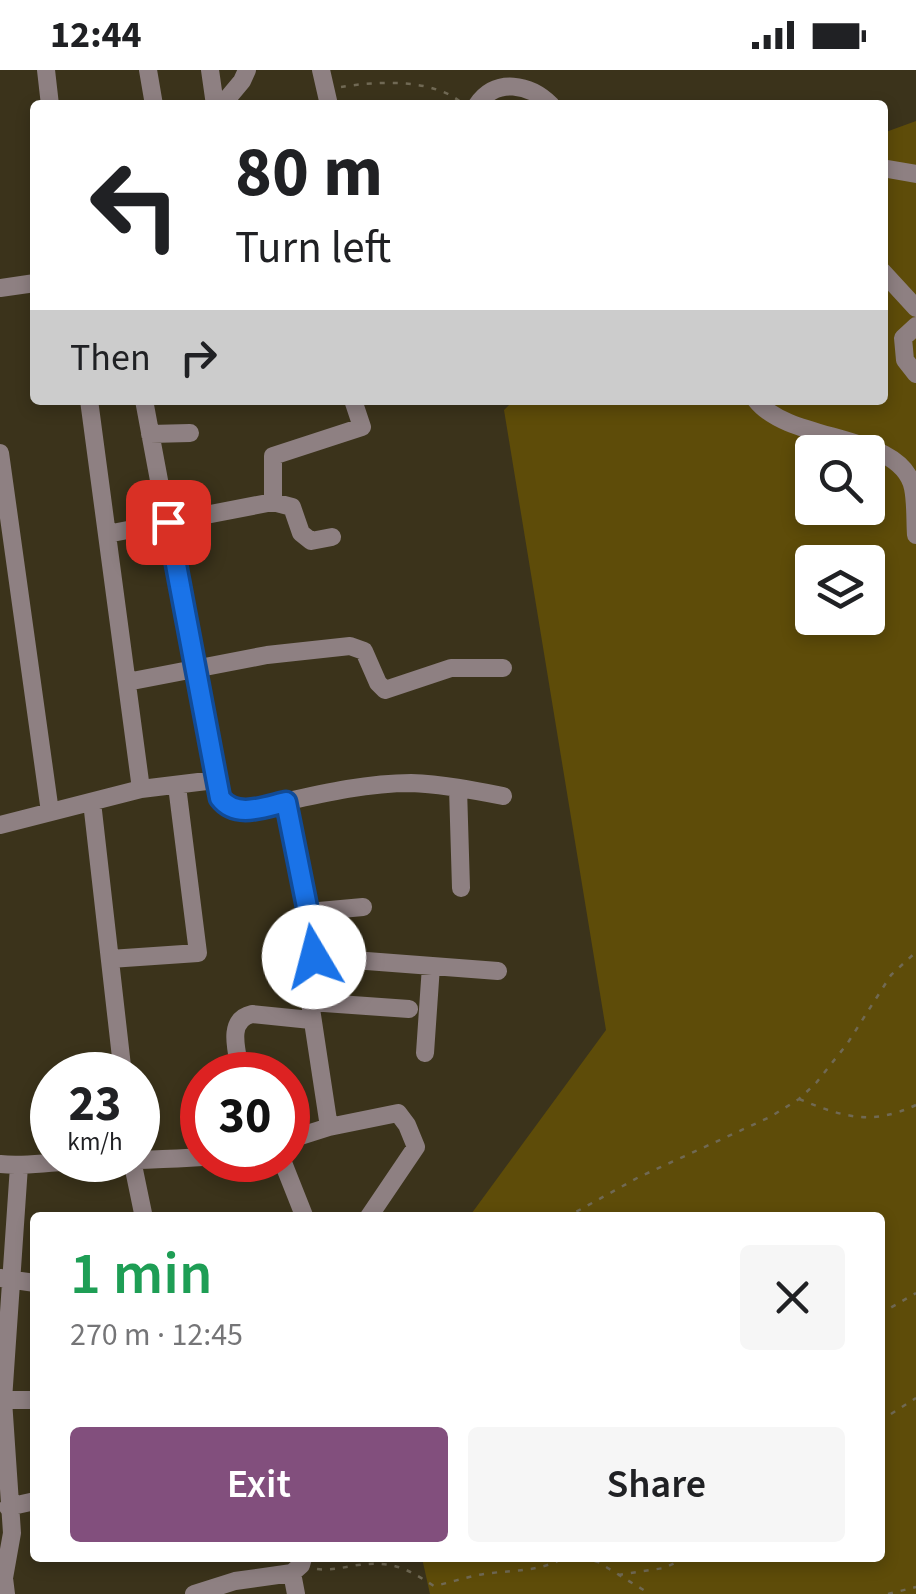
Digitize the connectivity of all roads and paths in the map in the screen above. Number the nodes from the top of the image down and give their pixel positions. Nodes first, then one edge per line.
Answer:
1 (46, 70) edge
2 (148, 70) edge
3 (210, 70) edge
4 (247, 70) edge
5 (321, 70) edge
6 (328, 98) edge
7 (49, 100) edge
8 (153, 100) edge
9 (218, 100) edge
10 (224, 100) edge
11 (458, 100) edge
12 (480, 100) edge
13 (546, 100) edge
14 (888, 169) edge
15 (916, 174) edge
16 (888, 278) edge
17 (30, 284) edge
18 (0, 288) edge
19 (916, 308) edge
20 (916, 326) edge
21 (916, 374) edge
22 (89, 405) edge
23 (145, 405) edge
24 (355, 405) edge
25 (764, 405) edge
26 (190, 433) dead end
27 (150, 434) junction
28 (0, 453) edge
29 (273, 502) junction
30 (168, 522) junction
31 (106, 534) junction
32 (916, 535) edge
33 (332, 538) dead end
34 (7, 562) edge
35 (503, 668) dead end
36 (196, 669) junction
37 (126, 682) junction
38 (215, 780) junction
39 (177, 786) junction
40 (458, 788) junction
41 (141, 789) junction
42 (503, 796) dead end
43 (92, 802) junction
44 (286, 802) junction
45 (50, 812) junction
46 (0, 825) edge
47 (461, 888) dead end
48 (362, 906) dead end
49 (308, 912) junction
50 (916, 952) edge
51 (314, 957) junction
52 (110, 959) junction
53 (431, 966) junction
54 (498, 971) dead end
55 (409, 1009) dead end
56 (310, 1011) junction
57 (120, 1052) edge
58 (238, 1052) edge
59 (425, 1052) dead end
60 (799, 1099) junction
61 (916, 1105) edge
62 (329, 1128) junction
63 (310, 1134) edge
64 (0, 1164) edge
65 (30, 1165) edge
66 (20, 1166) junction
67 (136, 1182) edge
68 (291, 1182) edge
69 (143, 1212) edge
70 (304, 1212) edge
71 (372, 1212) edge
72 (576, 1212) edge
73 (6, 1278) edge
74 (916, 1293) edge
75 (885, 1311) edge
76 (916, 1398) edge
77 (3, 1400) junction
78 (30, 1400) edge
79 (885, 1418) edge
80 (30, 1502) edge
81 (8, 1506) junction
82 (6, 1532) edge
83 (556, 1562) edge
84 (598, 1562) edge
85 (677, 1562) edge
86 (299, 1565) edge
87 (617, 1575) junction
88 (916, 1587) edge
89 (203, 1592) edge
90 (6, 1594) edge
91 (296, 1594) edge
92 (650, 1594) edge
93 (888, 1594) edge

1 - 7 street
2 - 8 street
3 - 9 street
4 - 10 street
5 - 6 street
6 - 11 path
12 - 13 street
14 - 15 street
16 - 19 street
17 - 18 street
20 - 21 street
22 - 31 street
23 - 27 street
24 - 29 street
25 - 32 street
26 - 27 street
27 - 30 street
28 - 34 street
29 - 30 street
29 - 33 street
30 - 31 street
30 - 36 street
31 - 37 street
34 - 45 street
35 - 36 street
36 - 37 street
36 - 38 street
37 - 41 street
38 - 39 street
38 - 44 street
39 - 41 street
39 - 52 street
40 - 42 street
40 - 44 street
40 - 47 street
41 - 43 street
43 - 45 street
43 - 52 street
44 - 49 street
45 - 46 street
48 - 49 street
49 - 51 street
50 - 60 path
51 - 53 street
51 - 56 street
52 - 57 street
53 - 54 street
53 - 59 street
55 - 56 street
56 - 58 street
56 - 62 street
60 - 61 path
60 - 72 path
62 - 63 street
62 - 71 street
64 - 66 street
65 - 66 street
66 - 73 street
67 - 69 street
68 - 70 street
73 - 77 street
74 - 75 path
76 - 79 path
77 - 78 street
77 - 81 street
80 - 81 street
81 - 82 street
82 - 90 street
83 - 86 path
84 - 87 path
85 - 87 path
86 - 89 street
86 - 91 street
87 - 92 path
88 - 93 path

